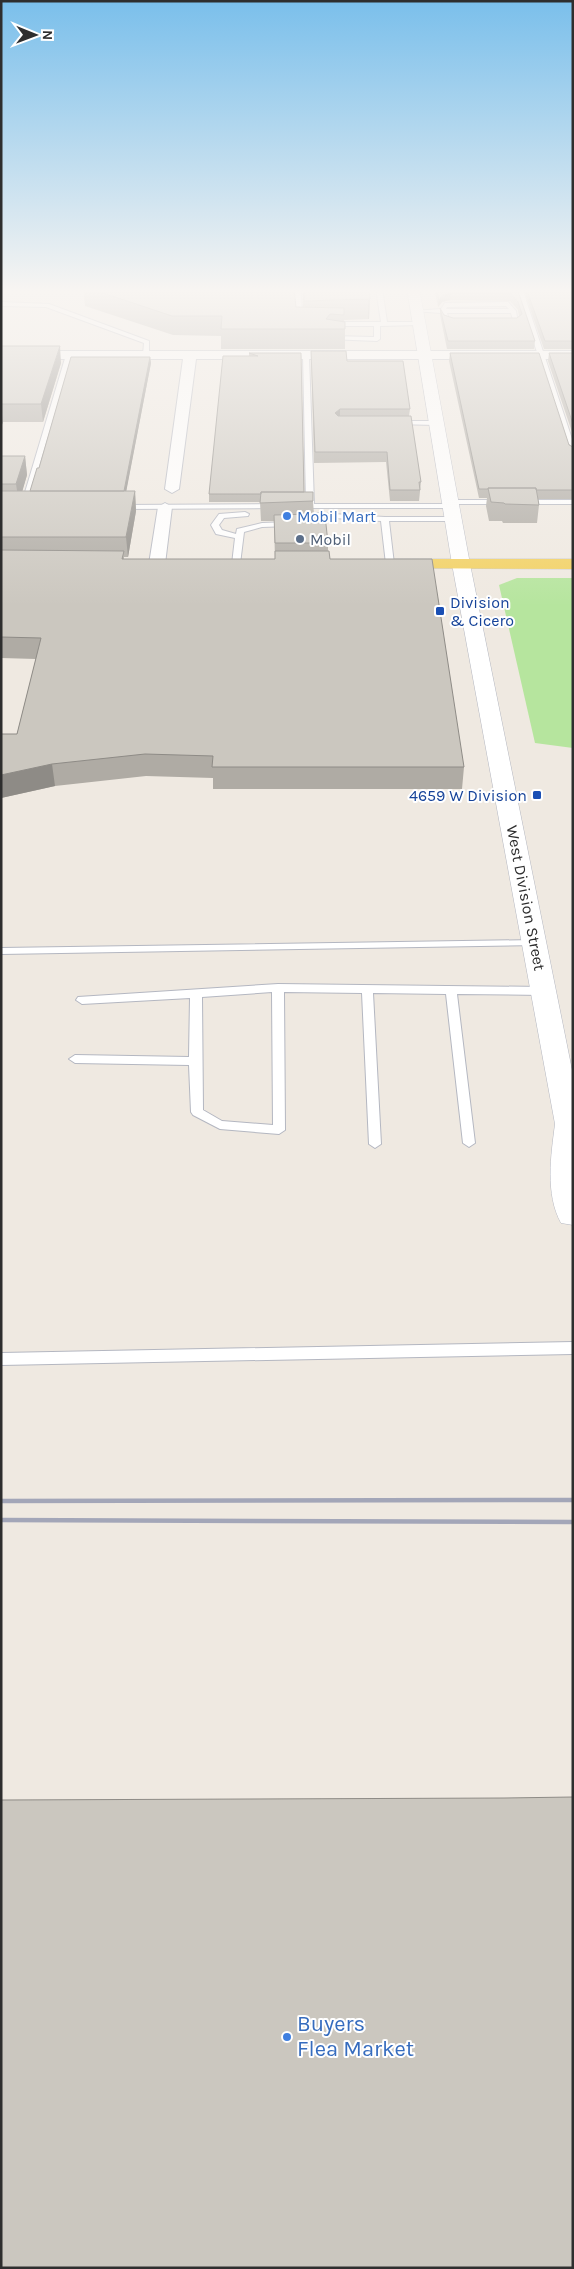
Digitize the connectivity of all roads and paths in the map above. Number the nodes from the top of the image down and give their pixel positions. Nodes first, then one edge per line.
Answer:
1 (56, 394) edge
2 (185, 394) edge
3 (307, 394) edge
4 (431, 394) edge
5 (553, 394) edge
6 (384, 423) edge
7 (436, 423) junction
8 (573, 453) edge
9 (172, 490) dead end
10 (573, 502) edge
11 (165, 506) junction
12 (280, 506) edge
13 (290, 506) edge
14 (310, 506) junction
15 (33, 507) edge
16 (113, 507) edge
17 (452, 509) junction
18 (276, 514) edge
19 (294, 514) edge
20 (385, 519) junction
21 (302, 524) edge
22 (321, 524) edge
23 (239, 537) junction
24 (137, 564) edge
25 (156, 564) junction
26 (176, 564) edge
27 (216, 564) edge
28 (236, 564) junction
29 (255, 564) edge
30 (371, 564) edge
31 (390, 564) junction
32 (461, 564) junction
33 (573, 564) edge
34 (534, 943) junction
35 (1, 951) edge
36 (278, 988) junction
37 (367, 989) junction
38 (451, 990) junction
39 (543, 991) junction
40 (196, 994) junction
41 (82, 1000) dead end
42 (75, 1059) dead end
43 (195, 1061) junction
44 (571, 1127) edge
45 (469, 1143) dead end
46 (375, 1144) dead end
47 (571, 1215) dead end
48 (573, 1348) edge
49 (1, 1359) edge

1 - 15 lane
2 - 9 street
3 - 14 lane
4 - 7 main road, West Division Street
5 - 8 lane
6 - 7 lane
7 - 17 main road, West Division Street
10 - 17 lane
11 - 12 lane
11 - 16 lane
11 - 25 street
13 - 14 lane
14 - 17 lane
17 - 20 lane
17 - 32 main road, West Division Street
18 - 23 lane
19 - 20 lane
20 - 22 lane
20 - 31 lane
21 - 23 lane
23 - 28 lane
24 - 25 main road
25 - 26 main road
27 - 28 main road
28 - 29 main road
30 - 31 main road
31 - 32 main road
32 - 33 main road
32 - 34 main road, West Division Street
34 - 35 lane
34 - 39 main road, West Division Street
36 - 37 lane
36 - 40 lane
36 - 43 lane
37 - 38 lane
37 - 46 lane
38 - 39 lane
38 - 45 lane
39 - 44 main road, West Division Street
40 - 41 lane
40 - 43 lane
42 - 43 lane
44 - 47 main road, West Division Street
48 - 49 lane

